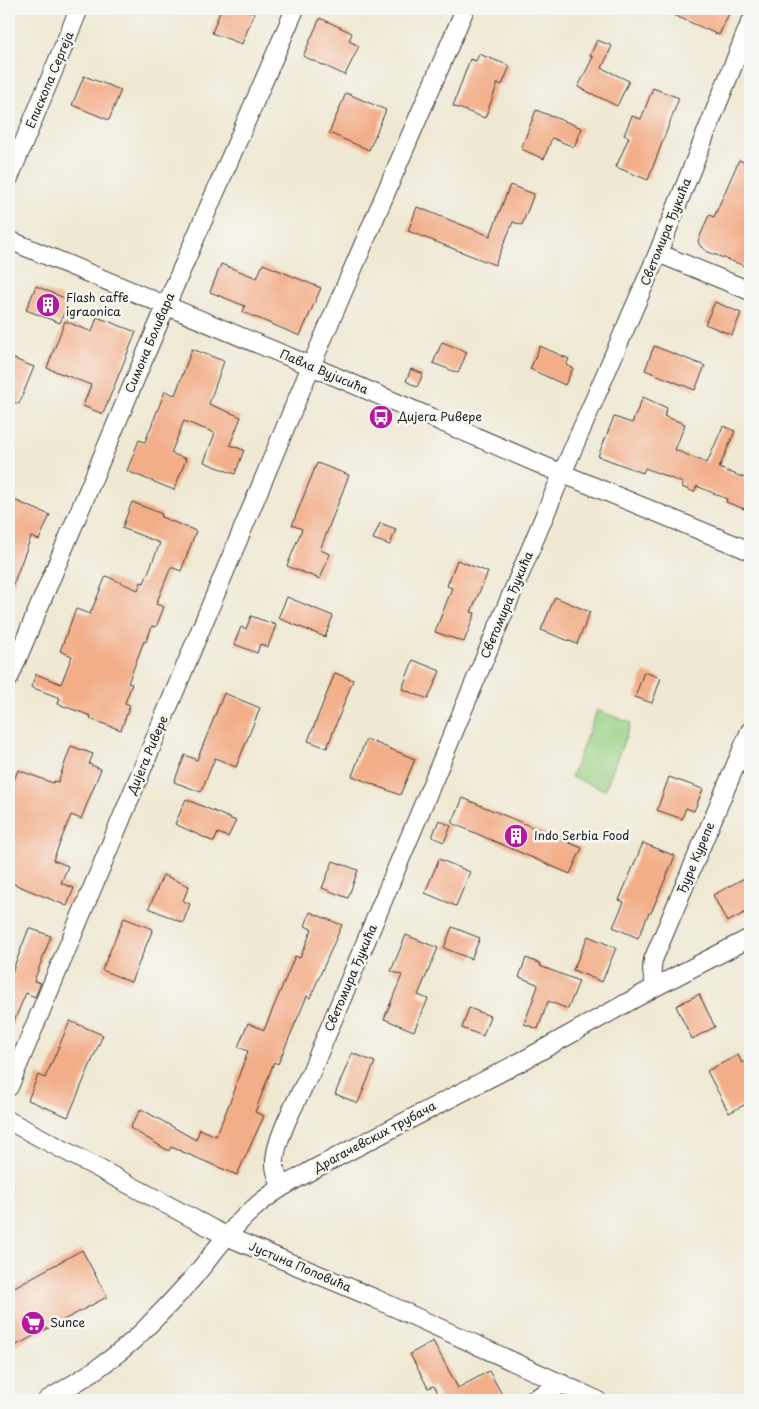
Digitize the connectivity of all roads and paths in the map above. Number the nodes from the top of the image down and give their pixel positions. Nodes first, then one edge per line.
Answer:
1 (79, 9) edge
2 (295, 9) edge
3 (465, 9) edge
4 (750, 23) edge
5 (9, 178) edge
6 (9, 240) edge
7 (658, 252) junction
8 (750, 291) edge
9 (166, 305) junction
10 (311, 366) junction
11 (562, 474) junction
12 (750, 551) edge
13 (9, 678) edge
14 (750, 731) edge
15 (750, 938) edge
16 (657, 986) junction
17 (9, 1087) edge
18 (9, 1121) edge
19 (281, 1188) junction
20 (226, 1236) junction
21 (563, 1384) junction
22 (47, 1400) edge
23 (532, 1400) edge
24 (598, 1400) edge

1 - 5 street, Епископа Сергеја
2 - 9 street, Симона Боливара
3 - 10 street, Дијега Ривере
4 - 7 street, Светомира Ђукића
6 - 9 street, Павла Вујисића
7 - 8 street
7 - 11 street, Светомира Ђукића
9 - 10 street, Павла Вујисића
9 - 13 street, Симона Боливара
10 - 11 street, Павла Вујисића
10 - 17 street, Дијега Ривере
11 - 12 street, Павла Вујисића
11 - 19 street, Светомира Ђукића
14 - 16 street, Ђуре Курепе
15 - 16 street, Драгачевских трубача
16 - 19 street, Драгачевских трубача
18 - 20 street, Јустина Поповића
19 - 20 street, Драгачевских трубача
20 - 21 street, Јустина Поповића
20 - 22 street, Драгачевских трубача
21 - 23 street
21 - 24 street, Јустина Поповића

